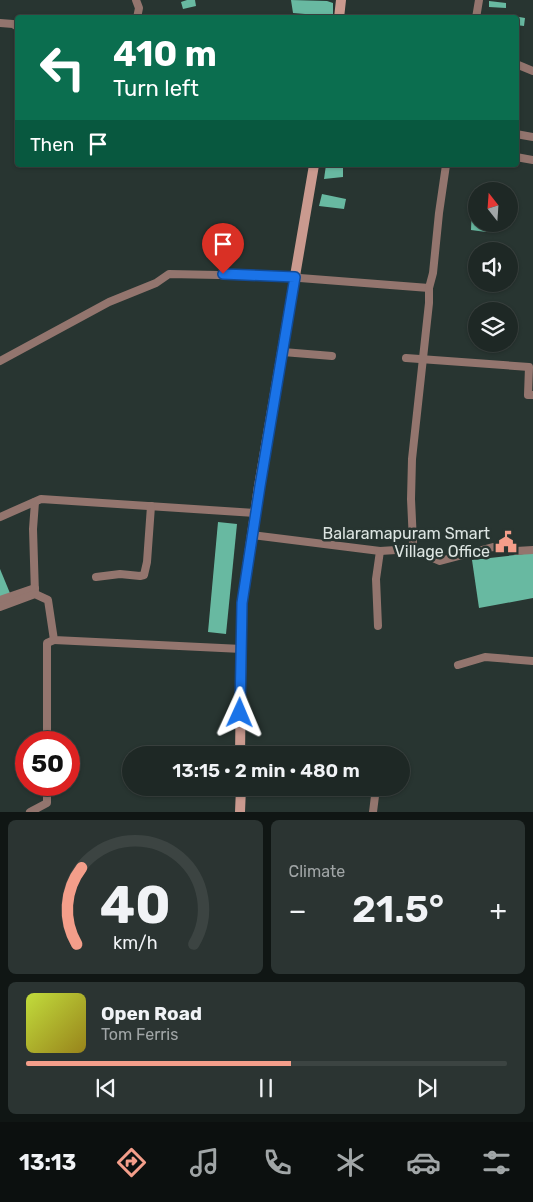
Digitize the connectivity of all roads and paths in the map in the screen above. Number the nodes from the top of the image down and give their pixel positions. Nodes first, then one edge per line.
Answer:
1 (136, 0) edge
2 (341, 0) edge
3 (479, 0) edge
4 (138, 15) edge
5 (339, 15) edge
6 (476, 15) edge
7 (0, 23) edge
8 (15, 26) edge
9 (519, 65) edge
10 (533, 71) edge
11 (519, 135) edge
12 (533, 137) edge
13 (519, 158) edge
14 (533, 160) edge
15 (314, 167) edge
16 (446, 167) edge
17 (295, 277) junction
18 (429, 288) junction
19 (282, 352) junction
20 (332, 356) dead end
21 (406, 358) dead end
22 (424, 359) junction
23 (0, 361) edge
24 (533, 395) edge
25 (35, 502) junction
26 (151, 506) junction
27 (255, 513) junction
28 (0, 517) edge
29 (252, 534) junction
30 (412, 549) junction
31 (533, 550) edge
32 (380, 551) junction
33 (96, 577) dead end
34 (35, 591) junction
35 (0, 600) edge
36 (0, 607) edge
37 (378, 626) dead end
38 (54, 640) junction
39 (242, 650) junction
40 (533, 662) edge
41 (458, 665) dead end
42 (47, 731) edge
43 (240, 746) edge
44 (47, 796) edge
45 (241, 796) edge
46 (375, 796) edge
47 (30, 812) edge
48 (240, 812) edge
49 (373, 812) edge

1 - 4 street
2 - 5 main road
3 - 6 street
7 - 8 street
9 - 10 street
11 - 12 street
13 - 14 street
15 - 17 main road
16 - 18 street
17 - 18 street
17 - 19 main road
17 - 23 street
18 - 22 street
19 - 20 street
19 - 27 main road
21 - 22 street
22 - 24 street
22 - 30 street
25 - 26 street
25 - 28 street
25 - 34 street
26 - 27 street
26 - 33 street
27 - 29 main road
29 - 32 street
29 - 39 main road
30 - 31 street
30 - 32 street
32 - 37 street
34 - 35 street
34 - 36 street
34 - 38 street
38 - 39 street
38 - 42 street
39 - 43 main road
40 - 41 street
44 - 47 street
45 - 48 main road
46 - 49 street

